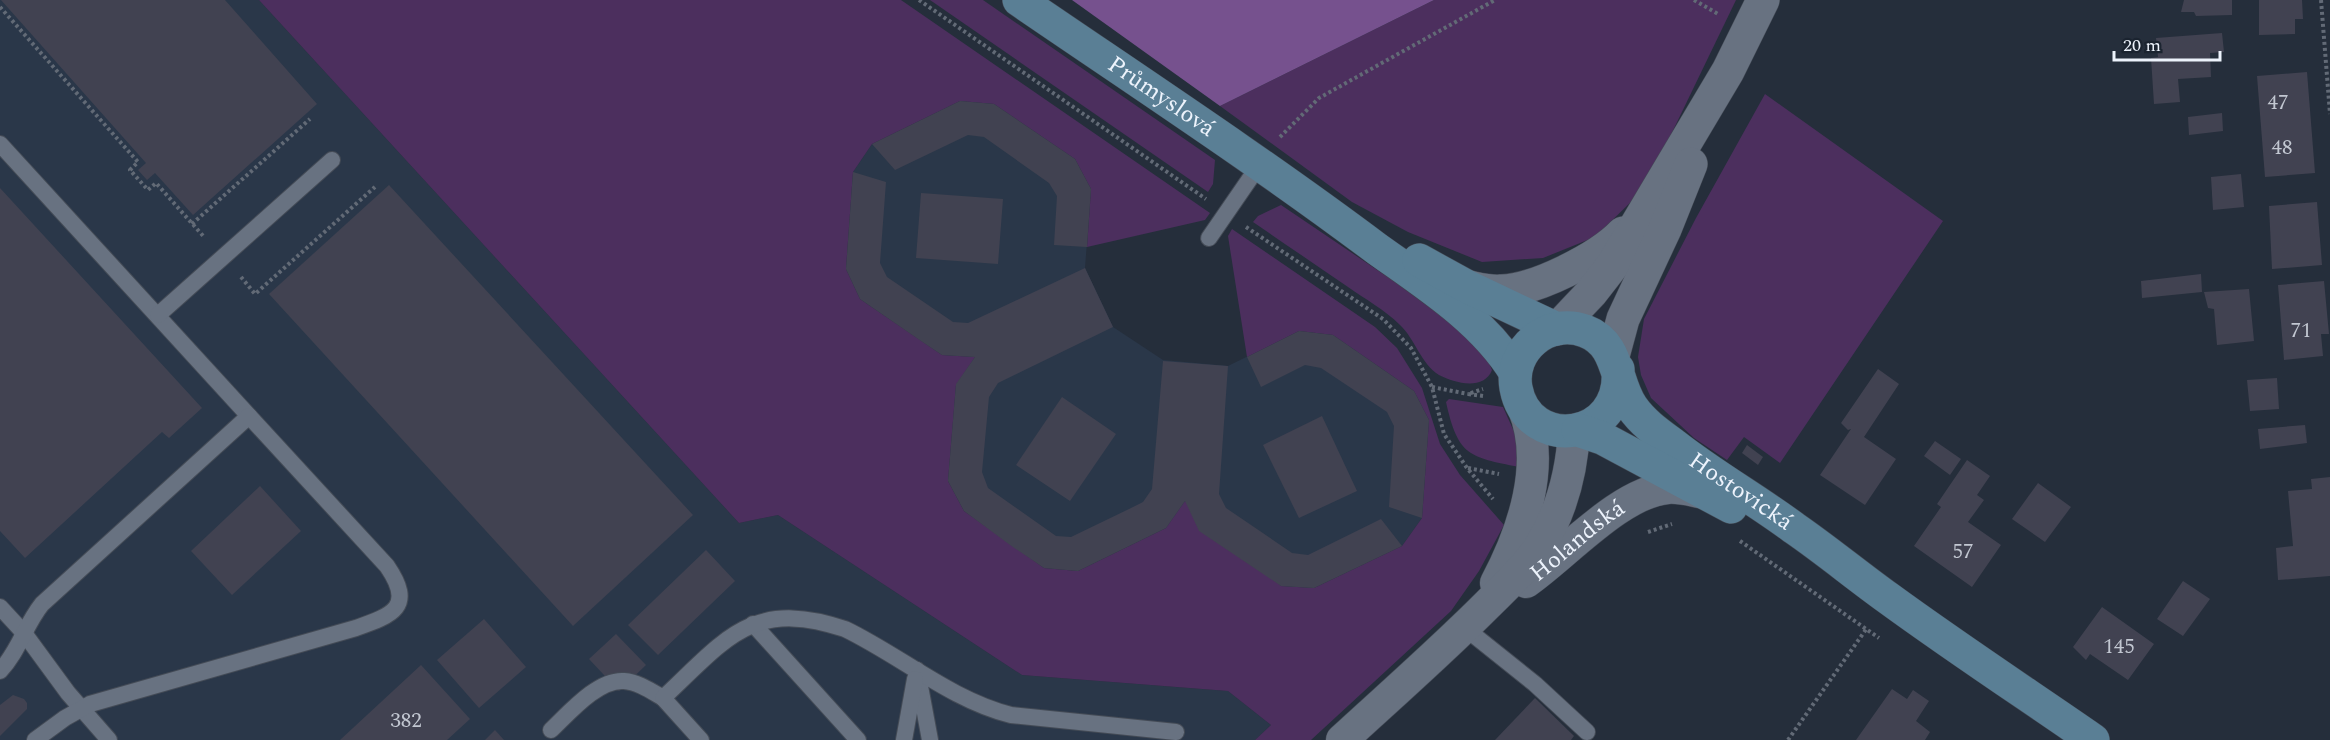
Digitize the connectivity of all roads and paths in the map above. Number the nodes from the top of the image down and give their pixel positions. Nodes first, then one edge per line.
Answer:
1 (920, 0) edge
2 (1019, 0) edge
3 (1494, 0) edge
4 (1763, 0) edge
5 (2321, 0) edge
6 (0, 8) edge
7 (1728, 71) junction
8 (2330, 114) edge
9 (310, 119) dead end
10 (0, 144) edge
11 (332, 160) dead end
12 (1260, 164) junction
13 (375, 187) dead end
14 (1305, 195) junction
15 (1650, 202) junction
16 (1226, 213) junction
17 (192, 224) junction
18 (1209, 238) dead end
19 (223, 257) junction
20 (1468, 287) junction
21 (158, 315) junction
22 (1557, 329) junction
23 (1615, 363) junction
24 (1515, 372) junction
25 (1432, 387) junction
26 (1468, 394) dead end
27 (1523, 407) junction
28 (249, 416) junction
29 (1576, 430) junction
30 (1467, 468) junction
31 (1530, 480) junction
32 (1705, 493) junction
33 (1613, 513) junction
34 (1681, 520) dead end
35 (1520, 529) junction
36 (1733, 536) dead end
37 (1888, 599) junction
38 (0, 607) edge
39 (753, 624) junction
40 (1465, 628) junction
41 (1866, 629) junction
42 (24, 633) junction
43 (1885, 642) dead end
44 (917, 670) junction
45 (0, 671) edge
46 (663, 698) junction
47 (80, 709) junction
48 (551, 730) dead end
49 (1176, 732) dead end
50 (1587, 732) dead end
51 (35, 740) edge
52 (109, 740) edge
53 (701, 740) edge
54 (858, 740) edge
55 (904, 740) edge
56 (930, 740) edge
57 (1342, 740) edge
58 (1788, 740) edge
59 (2093, 740) edge

1 - 16 path
2 - 12 main road, Průmyslová
3 - 12 path
4 - 7 street
5 - 8 path
6 - 17 path
7 - 15 street
7 - 23 street
9 - 17 path
10 - 21 lane
11 - 19 lane
12 - 14 main road, Průmyslová
12 - 16 lane
13 - 19 path
14 - 20 main road, Průmyslová
14 - 24 main road, Průmyslová
15 - 20 street
15 - 22 street
16 - 18 lane
16 - 25 path
17 - 19 path
19 - 21 lane
20 - 22 main road, Průmyslová
21 - 28 lane
22 - 23 main road, Hostovická
22 - 24 main road
23 - 29 main road
23 - 37 main road, Hostovická
24 - 27 main road
25 - 26 path
25 - 30 path
27 - 29 main road, Hostovická
27 - 31 street, Holandská
28 - 42 lane
28 - 47 lane
29 - 32 main road, Hostovická
29 - 40 street, Holandská
30 - 31 path
30 - 35 path
31 - 35 street, Holandská
32 - 33 street, Holandská
32 - 37 main road, Hostovická
33 - 34 path
33 - 40 street, Holandská
35 - 40 street, Holandská
36 - 41 path
37 - 41 path
37 - 59 main road, Hostovická
38 - 42 lane
39 - 44 lane
39 - 46 lane
39 - 54 lane
40 - 50 lane
40 - 57 street, Holandská
41 - 43 path
41 - 58 path
42 - 45 lane
42 - 47 lane
44 - 49 lane
44 - 55 lane
44 - 56 lane
46 - 48 lane
46 - 53 lane
47 - 51 lane
47 - 52 lane

